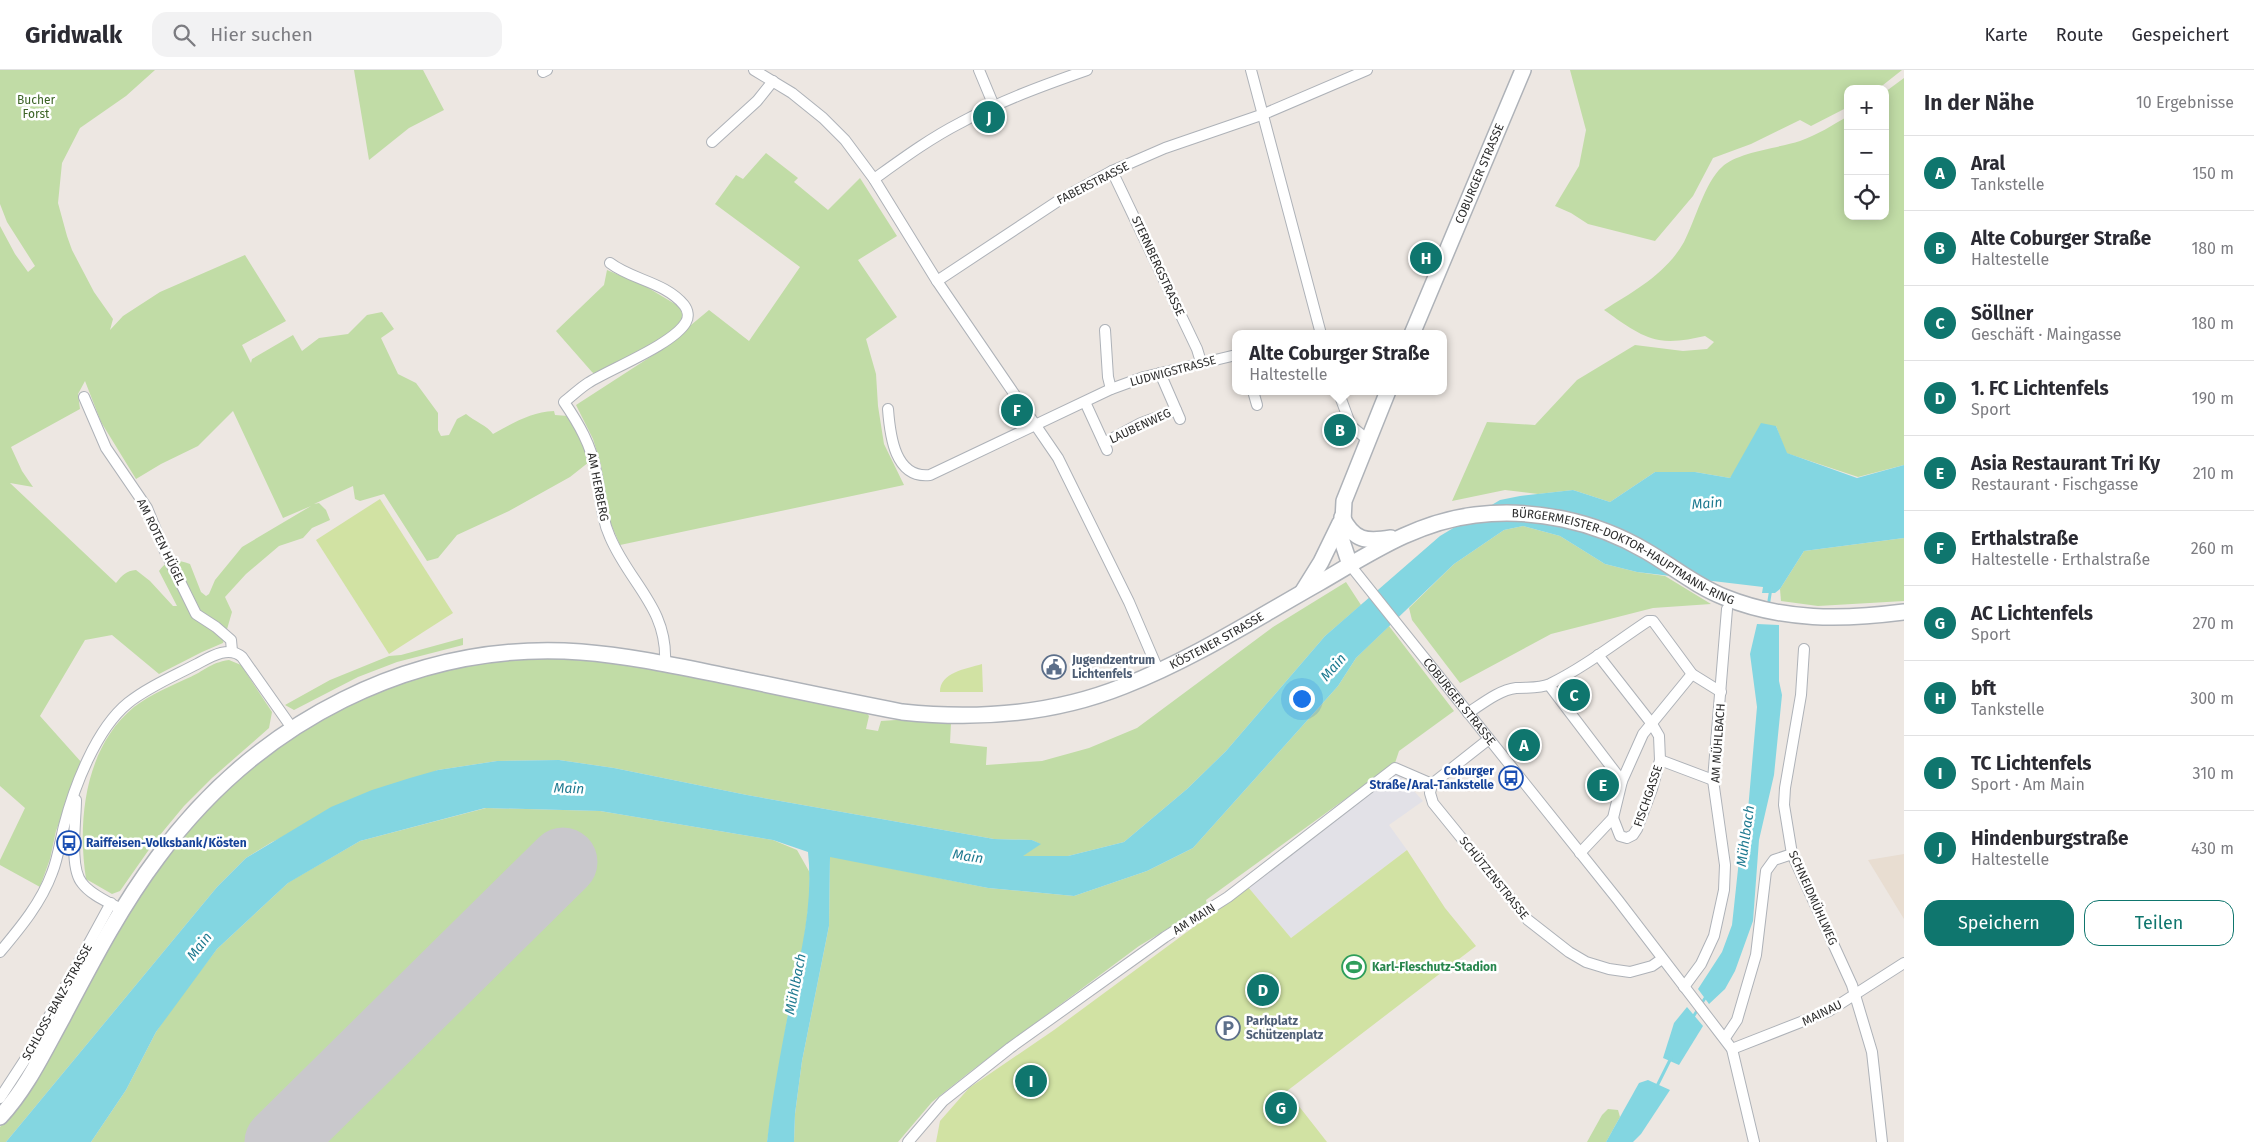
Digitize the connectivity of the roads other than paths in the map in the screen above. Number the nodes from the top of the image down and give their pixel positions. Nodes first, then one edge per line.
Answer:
1 (754, 70) edge
2 (979, 70) edge
3 (1087, 70) edge
4 (1251, 70) edge
5 (1367, 70) edge
6 (1523, 70) edge
7 (773, 80) junction
8 (994, 106) junction
9 (1264, 114) junction
10 (712, 142) dead end
11 (1112, 171) junction
12 (874, 179) junction
13 (610, 263) dead end
14 (937, 281) junction
15 (1105, 330) dead end
16 (1320, 330) edge
17 (1414, 330) edge
18 (1232, 356) edge
19 (1201, 362) junction
20 (1160, 373) junction
21 (1111, 389) junction
22 (1254, 395) edge
23 (1339, 395) edge
24 (1386, 395) edge
25 (84, 397) dead end
26 (1085, 402) junction
27 (1257, 405) dead end
28 (888, 409) dead end
29 (1035, 425) junction
30 (1368, 440) junction
31 (1342, 517) junction
32 (1400, 537) junction
33 (1350, 565) junction
34 (1303, 592) junction
35 (1727, 609) dead end
36 (1904, 612) edge
37 (1804, 649) dead end
38 (232, 651) junction
39 (1598, 655) junction
40 (665, 663) junction
41 (1159, 672) junction
42 (1692, 674) junction
43 (1549, 685) junction
44 (1721, 692) junction
45 (1468, 713) junction
46 (1652, 724) junction
47 (292, 728) junction
48 (1489, 739) junction
49 (1660, 760) junction
50 (1713, 780) junction
51 (1622, 781) junction
52 (1432, 784) junction
53 (76, 790) junction
54 (1613, 818) junction
55 (1580, 853) junction
56 (1792, 854) junction
57 (117, 906) junction
58 (0, 952) edge
59 (1662, 958) junction
60 (1904, 963) edge
61 (1686, 990) junction
62 (1855, 995) junction
63 (1725, 1038) junction
64 (1732, 1049) junction
65 (0, 1098) edge
66 (0, 1117) edge
67 (908, 1142) edge
68 (1754, 1142) edge
69 (1882, 1142) edge

1 - 7 street
2 - 8 street
3 - 8 street
4 - 9 street
5 - 9 street, FABERSTRASSE
6 - 17 street, COBURGER STRASSE
7 - 10 street
7 - 12 street
8 - 12 street
9 - 11 street, FABERSTRASSE
9 - 16 street
11 - 14 street, FABERSTRASSE
11 - 19 street, STERNBERGSTRASSE
12 - 14 street
13 - 40 street, AM HERBERG
14 - 29 street
15 - 21 street
18 - 19 street, LUDWIGSTRASSE
19 - 20 street, LUDWIGSTRASSE
20 - 21 street, LUDWIGSTRASSE
20 - 26 street, LAUBENWEG
21 - 26 street, LUDWIGSTRASSE
22 - 27 street
23 - 30 street
24 - 30 street, COBURGER STRASSE
25 - 38 street, AM ROTEN HÜGEL
26 - 29 street, LUDWIGSTRASSE
28 - 29 street, LUDWIGSTRASSE
29 - 41 street
30 - 31 street, COBURGER STRASSE
31 - 32 street
31 - 33 street, COBURGER STRASSE
31 - 34 street, KÖSTENER STRASSE
32 - 33 street, BÜRGERMEISTER-DOKTOR-HAUPTMANN-RING
32 - 36 street, BÜRGERMEISTER-DOKTOR-HAUPTMANN-RING
33 - 34 street, KÖSTENER STRASSE
33 - 45 street, COBURGER STRASSE
34 - 41 street, KÖSTENER STRASSE
35 - 44 street, AM MÜHLBACH
37 - 56 street, SCHNEIDMÜHLWEG
38 - 47 street, AM ROTEN HÜGEL
38 - 53 street
39 - 42 street
39 - 43 street
39 - 46 street
40 - 41 street, KÖSTENER STRASSE
40 - 47 street, KÖSTENER STRASSE
42 - 44 street
42 - 46 street
43 - 45 street
43 - 51 street
44 - 50 street, AM MÜHLBACH
45 - 48 street, COBURGER STRASSE
46 - 49 street, FISCHGASSE
46 - 51 street
47 - 57 street, KÖSTENER STRASSE
48 - 52 street
48 - 55 street, COBURGER STRASSE
49 - 50 street
49 - 54 street, FISCHGASSE
50 - 61 street, AM MÜHLBACH
51 - 54 street
52 - 59 street, SCHÜTZENSTRASSE
52 - 67 street, AM MAIN
53 - 57 street
53 - 58 street
54 - 55 street
55 - 59 street, COBURGER STRASSE
56 - 62 street, SCHNEIDMÜHLWEG
56 - 63 street
57 - 65 street, SCHLOSS-BANZ-STRASSE
57 - 66 street, KÖSTENER STRASSE
59 - 61 street, COBURGER STRASSE
60 - 62 street, MAINAU
61 - 63 street, COBURGER STRASSE
62 - 64 street, MAINAU
62 - 69 street, SCHNEIDMÜHLWEG
63 - 64 street, COBURGER STRASSE
64 - 68 street, COBURGER STRASSE

